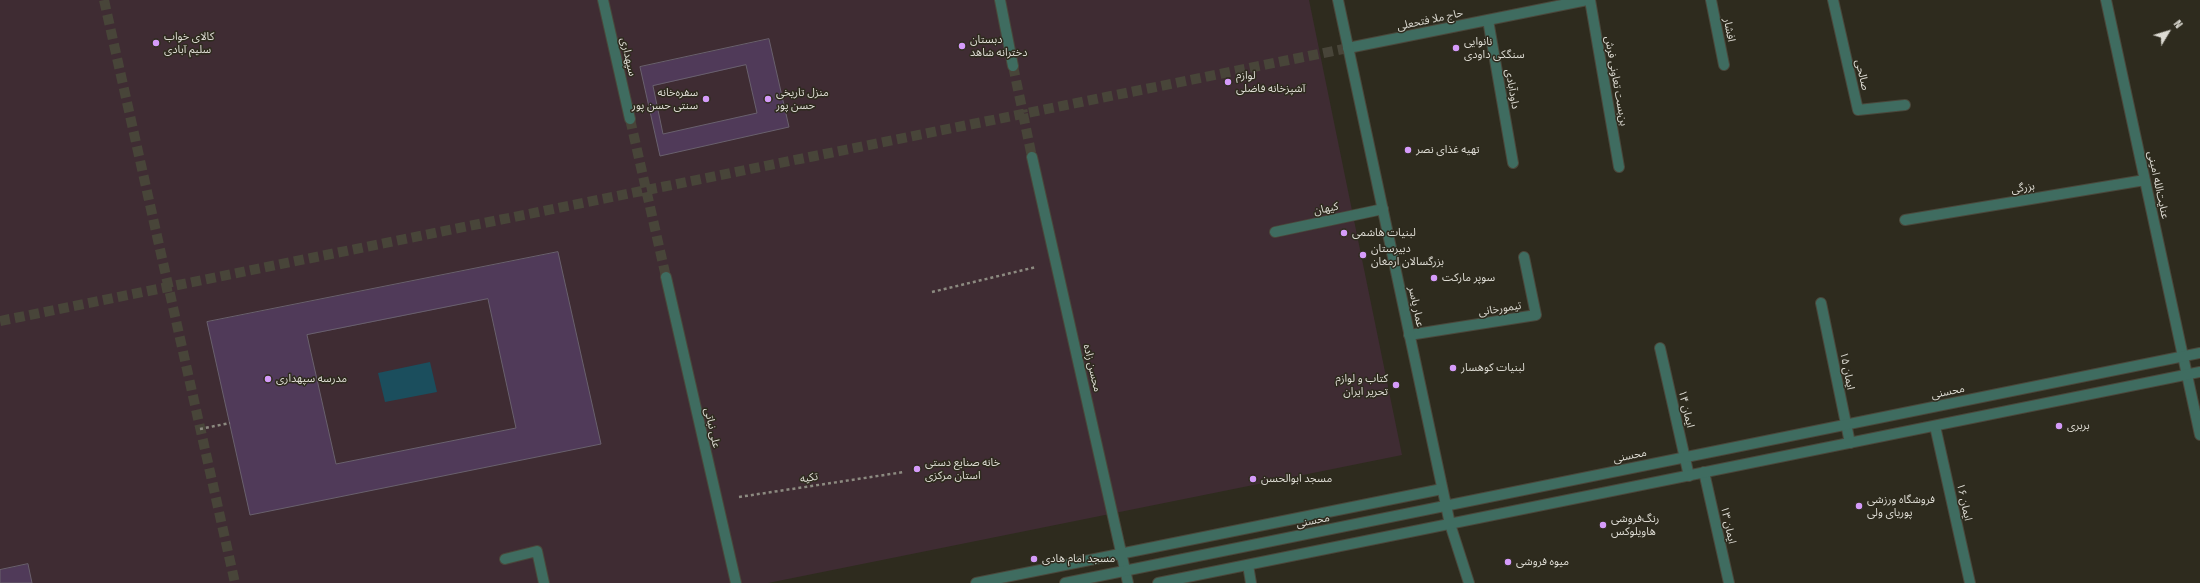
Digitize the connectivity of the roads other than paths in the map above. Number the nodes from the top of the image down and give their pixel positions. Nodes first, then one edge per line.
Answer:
1 (603, 0) edge
2 (1000, 0) edge
3 (1338, 0) edge
4 (1587, 0) edge
5 (1590, 0) edge
6 (1711, 0) edge
7 (1833, 0) edge
8 (2106, 0) edge
9 (1488, 20) junction
10 (1348, 48) junction
11 (1724, 64) dead end
12 (1013, 66) tunnel mouth
13 (1905, 105) dead end
14 (630, 119) tunnel mouth
15 (1032, 157) tunnel mouth
16 (1513, 162) dead end
17 (1618, 167) dead end
18 (2145, 180) junction
19 (1382, 209) junction
20 (1905, 220) dead end
21 (1275, 232) dead end
22 (1524, 257) dead end
23 (666, 277) tunnel mouth
24 (1821, 303) dead end
25 (1409, 335) junction
26 (1660, 348) dead end
27 (2200, 353) edge
28 (2183, 356) junction
29 (2200, 372) edge
30 (2187, 375) junction
31 (1846, 425) junction
32 (1935, 426) junction
33 (2200, 436) edge
34 (1850, 443) junction
35 (1685, 457) junction
36 (1704, 472) junction
37 (1689, 476) junction
38 (1442, 489) junction
39 (1446, 506) junction
40 (1450, 524) junction
41 (1121, 554) junction
42 (505, 558) dead end
43 (1248, 565) junction
44 (1125, 571) junction
45 (544, 583) edge
46 (736, 583) edge
47 (976, 583) edge
48 (1065, 583) edge
49 (1128, 583) edge
50 (1158, 583) edge
51 (1251, 583) edge
52 (1469, 583) edge
53 (1728, 583) edge
54 (1970, 583) edge

1 - 14 street, سپهداری
2 - 12 street
3 - 10 street, عمار یاسر
4 - 9 street, حاج ملا فتحعلی
5 - 17 street, بن‌بست تعاونی فرش
6 - 11 street, افشار
7 - 13 street, صالحی
8 - 18 street, عنایت‌الله امینی
9 - 10 street, حاج ملا فتحعلی
9 - 16 street, داودآبادی
10 - 19 street, عمار یاسر
15 - 41 street, محسن زاده
18 - 20 street, بزرگی
18 - 28 street, عنایت‌الله امینی
19 - 21 street, کیهان
19 - 25 street, عمار یاسر
22 - 25 street, تیمورخانی
23 - 46 street, علی نباتی
24 - 31 street, ایمان ۱۵
25 - 38 street, عمار یاسر
26 - 35 street, ایمان ۱۴
27 - 28 street, محسنی
28 - 30 street, عنایت‌الله امینی
28 - 31 street, محسنی
29 - 30 street
30 - 32 street
30 - 33 street, عنایت‌الله امینی
31 - 34 street, ایمان ۱۵
31 - 35 street, محسنی
32 - 34 street
32 - 54 street, ایمان ۱۶
34 - 36 street
35 - 37 street, ایمان ۱۴
35 - 39 street, محسنی
36 - 37 street
36 - 53 street, ایمان ۱۳
37 - 40 street
38 - 39 street, عمار یاسر
38 - 41 street
39 - 40 street, عمار یاسر
39 - 44 street, محسنی
40 - 43 street
40 - 52 street, عمار یاسر
41 - 44 street, محسن زاده
41 - 47 street
42 - 45 street
43 - 50 street
43 - 51 street
44 - 48 street, محسنی
44 - 49 street, محسن زاده

